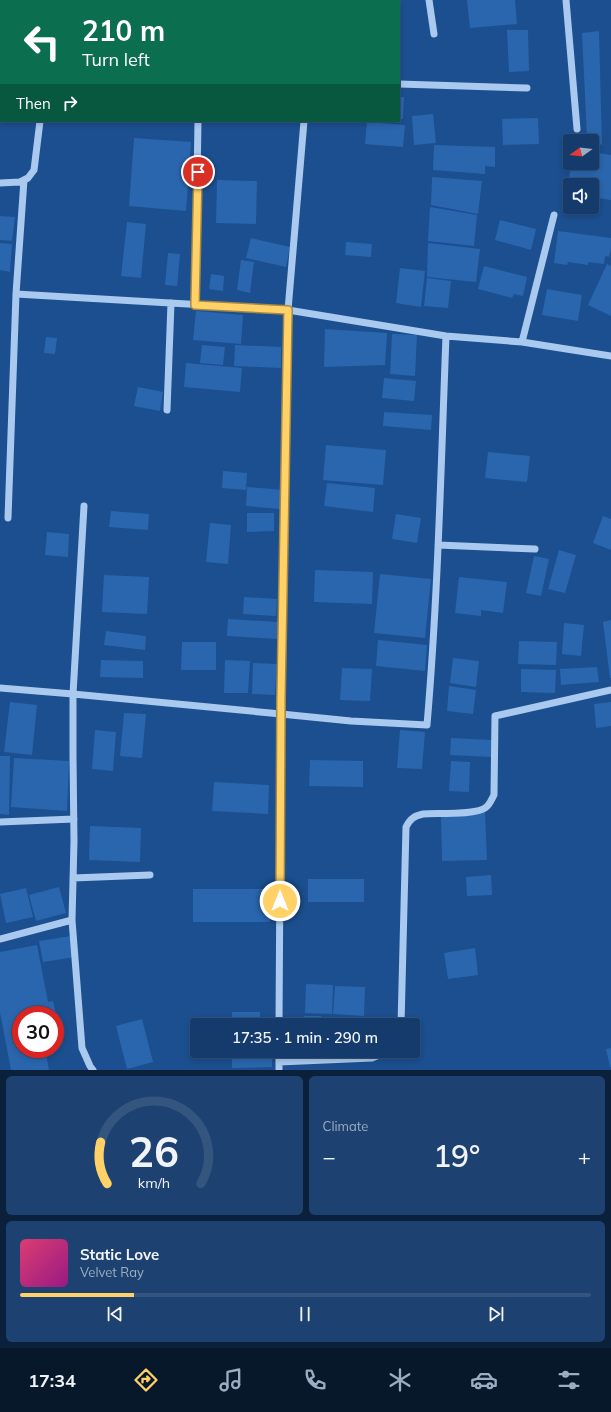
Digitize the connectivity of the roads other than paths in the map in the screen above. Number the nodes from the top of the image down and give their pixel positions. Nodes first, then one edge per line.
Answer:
1 (429, 0) edge
2 (566, 0) edge
3 (434, 34) dead end
4 (400, 84) edge
5 (527, 88) dead end
6 (40, 122) edge
7 (198, 122) edge
8 (304, 122) edge
9 (577, 129) dead end
10 (24, 180) junction
11 (0, 183) edge
12 (554, 215) dead end
13 (16, 294) junction
14 (171, 303) junction
15 (195, 305) junction
16 (288, 310) junction
17 (446, 336) junction
18 (522, 342) junction
19 (611, 356) edge
20 (167, 410) dead end
21 (84, 506) dead end
22 (8, 518) dead end
23 (438, 545) junction
24 (535, 549) dead end
25 (0, 688) edge
26 (611, 690) edge
27 (73, 694) junction
28 (281, 714) junction
29 (74, 819) junction
30 (0, 822) edge
31 (150, 875) dead end
32 (73, 878) junction
33 (72, 920) junction
34 (0, 939) edge
35 (279, 1018) edge
36 (401, 1018) edge
37 (372, 1058) edge
38 (279, 1066) edge
39 (93, 1070) edge

1 - 3 street
2 - 9 street
4 - 5 street
6 - 10 street
7 - 15 street
8 - 16 street
10 - 11 street
10 - 13 street
12 - 18 street
13 - 14 street
13 - 22 street
14 - 15 street
14 - 20 street
15 - 16 street
16 - 17 street
16 - 28 street
17 - 18 street
17 - 23 street
18 - 19 street
21 - 27 street
23 - 24 street
23 - 28 street
25 - 27 street
26 - 36 street
27 - 28 street
27 - 29 street
28 - 35 street
29 - 30 street
29 - 32 street
31 - 32 street
32 - 33 street
33 - 34 street
33 - 39 street
37 - 38 street

